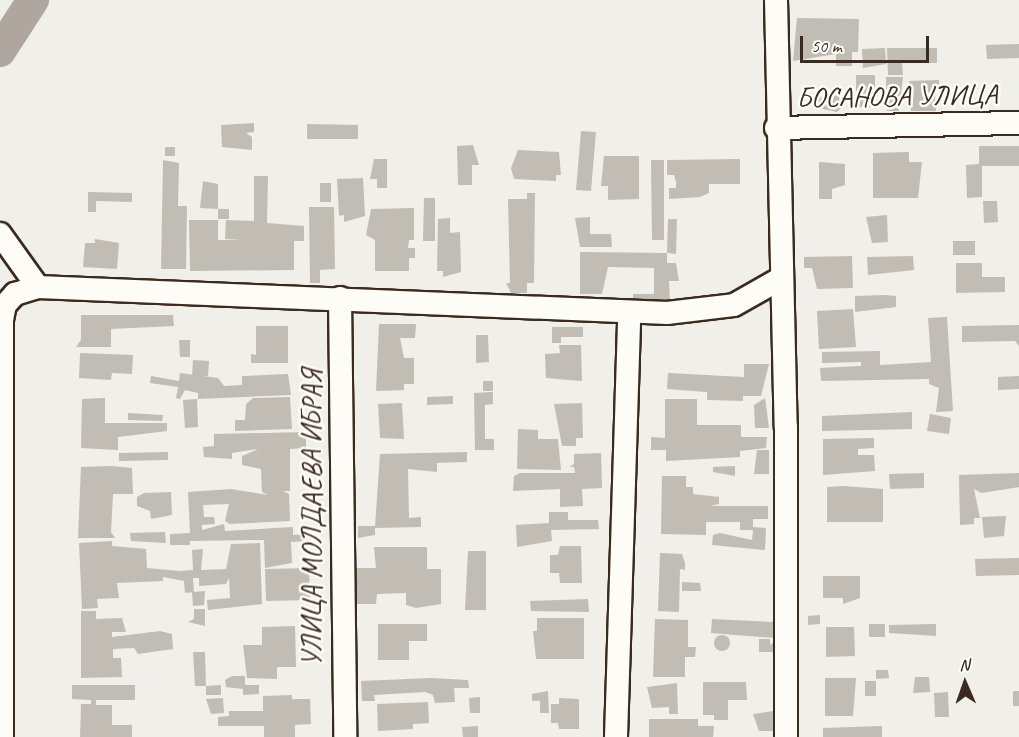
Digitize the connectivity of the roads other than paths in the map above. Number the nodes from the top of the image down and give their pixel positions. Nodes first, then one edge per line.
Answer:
1 (776, 0) edge
2 (1019, 123) edge
3 (776, 128) junction
4 (0, 234) edge
5 (780, 279) junction
6 (38, 286) junction
7 (340, 298) junction
8 (629, 312) junction
9 (2, 737) edge
10 (345, 737) edge
11 (616, 737) edge
12 (786, 737) edge

1 - 3 street
2 - 3 street, БОСАНОВА УЛИЦА
3 - 5 street
4 - 6 street
5 - 8 street
5 - 12 street
6 - 7 street
6 - 9 street
7 - 8 street
7 - 10 street, УЛИЦА МОЛДАЕВА ИБРАЯ
8 - 11 street

